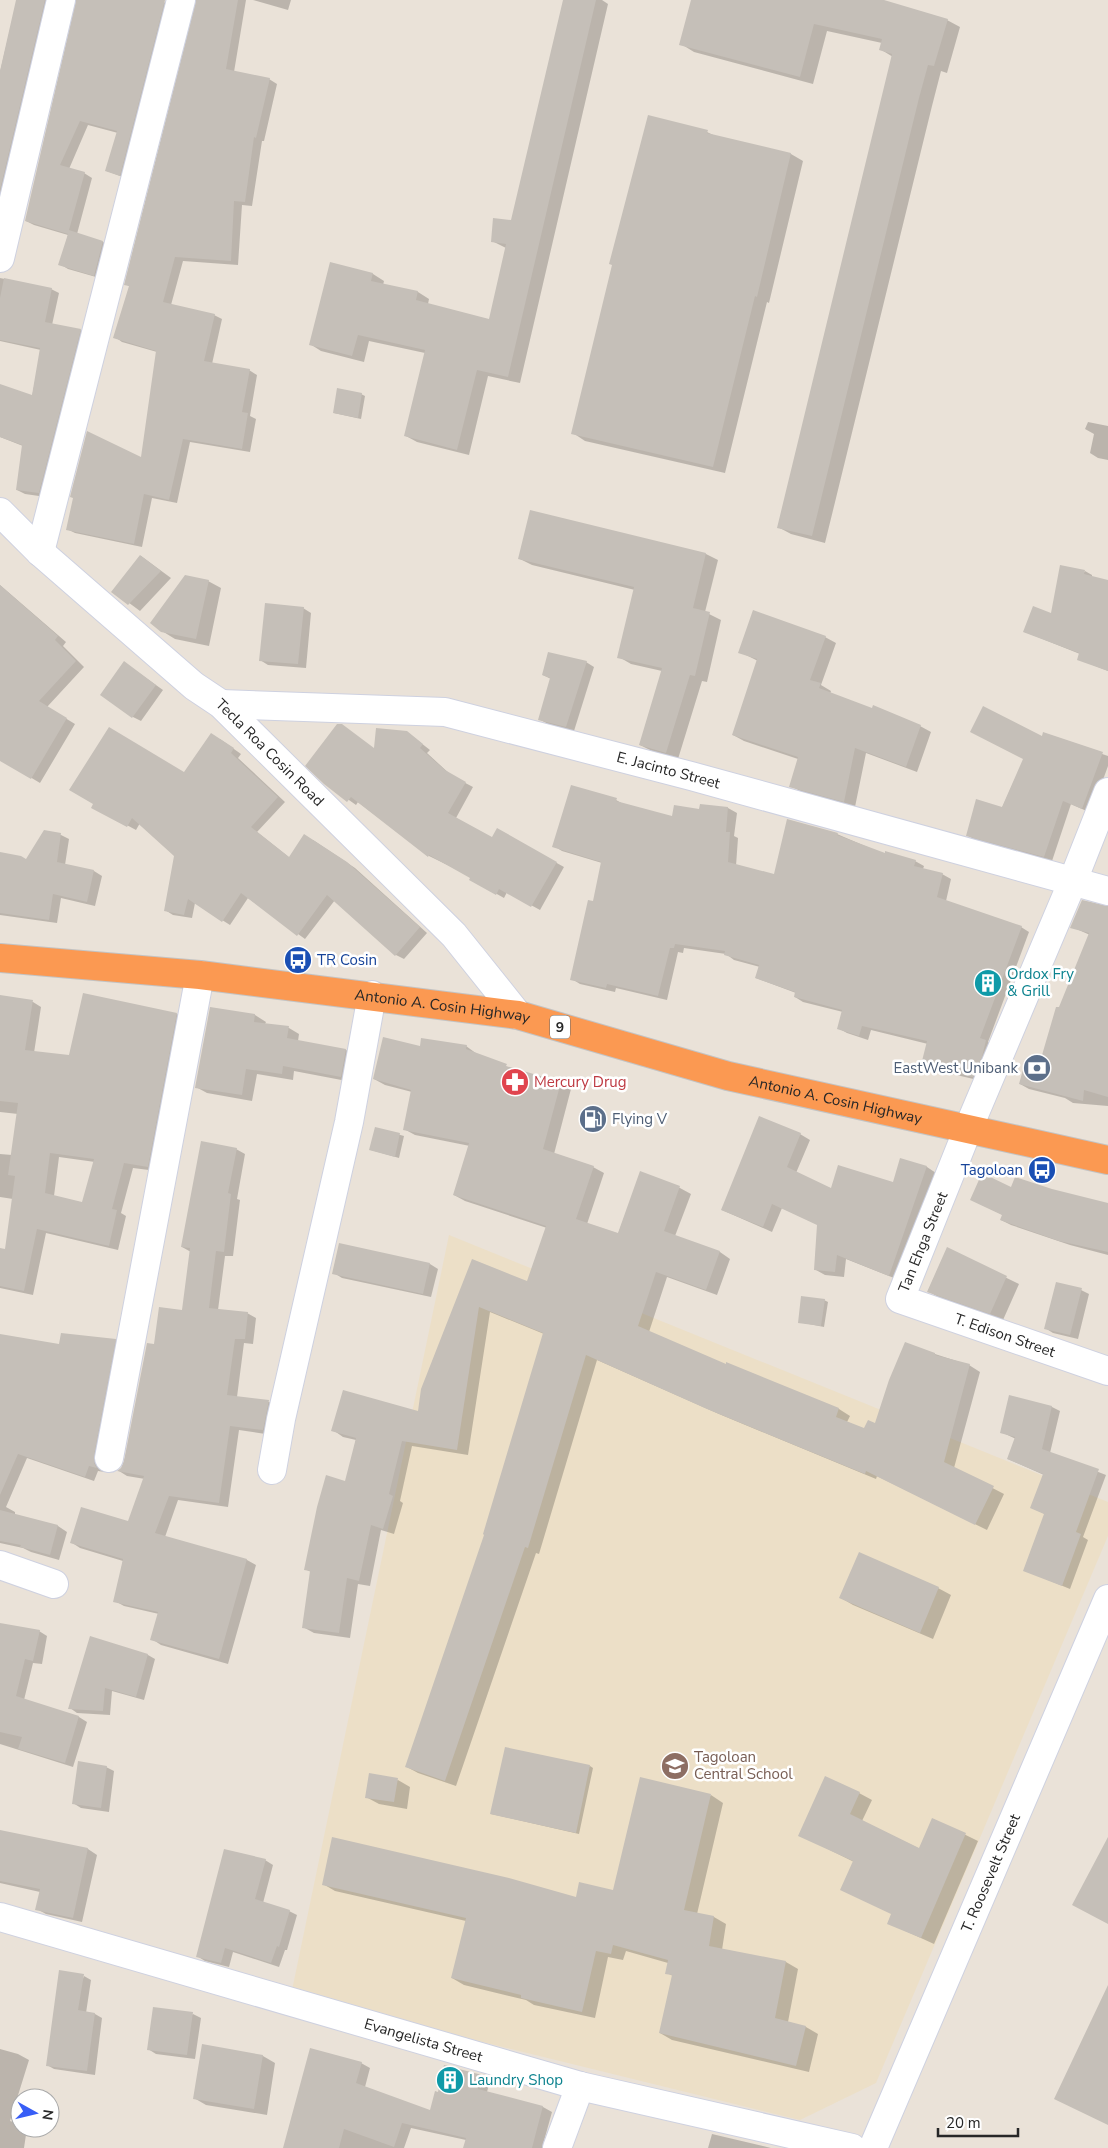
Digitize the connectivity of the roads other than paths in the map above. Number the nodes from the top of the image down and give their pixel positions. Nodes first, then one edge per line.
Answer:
1 (61, 0) edge
2 (181, 0) edge
3 (0, 258) edge
4 (0, 512) edge
5 (40, 552) junction
6 (221, 704) junction
7 (1108, 792) edge
8 (1072, 882) junction
9 (1108, 891) edge
10 (0, 958) edge
11 (200, 975) junction
12 (372, 995) junction
13 (518, 1015) junction
14 (968, 1129) junction
15 (1108, 1160) edge
16 (900, 1300) joint
17 (1108, 1371) edge
18 (108, 1458) dead end
19 (272, 1470) dead end
20 (0, 1565) edge
21 (54, 1584) dead end
22 (1105, 1617) edge
23 (0, 1917) edge
24 (580, 2086) junction
25 (557, 2148) edge
26 (852, 2148) edge
27 (872, 2148) edge

1 - 3 street
2 - 5 street
4 - 5 street, Tecla Roa Cosin Road
5 - 6 street, Tecla Roa Cosin Road
6 - 8 street, E. Jacinto Street
6 - 13 street, Tecla Roa Cosin Road
7 - 8 street, Tan Ehga Street
8 - 9 street, E. Jacinto Street
8 - 14 street, Tan Ehga Street
10 - 11 highway, Antonio A. Cosin Highway / 9
11 - 12 highway, Antonio A. Cosin Highway / 9
11 - 18 street
12 - 13 highway, Antonio A. Cosin Highway / 9
12 - 19 street
13 - 14 highway, Antonio A. Cosin Highway / 9
14 - 15 highway, Antonio A. Cosin Highway / 9
14 - 16 street, Tan Ehga Street
16 - 17 street, T. Edison Street
20 - 21 street
22 - 27 street, T. Roosevelt Street
23 - 24 street, Evangelista Street
24 - 25 street
24 - 26 street, Evangelista Street

